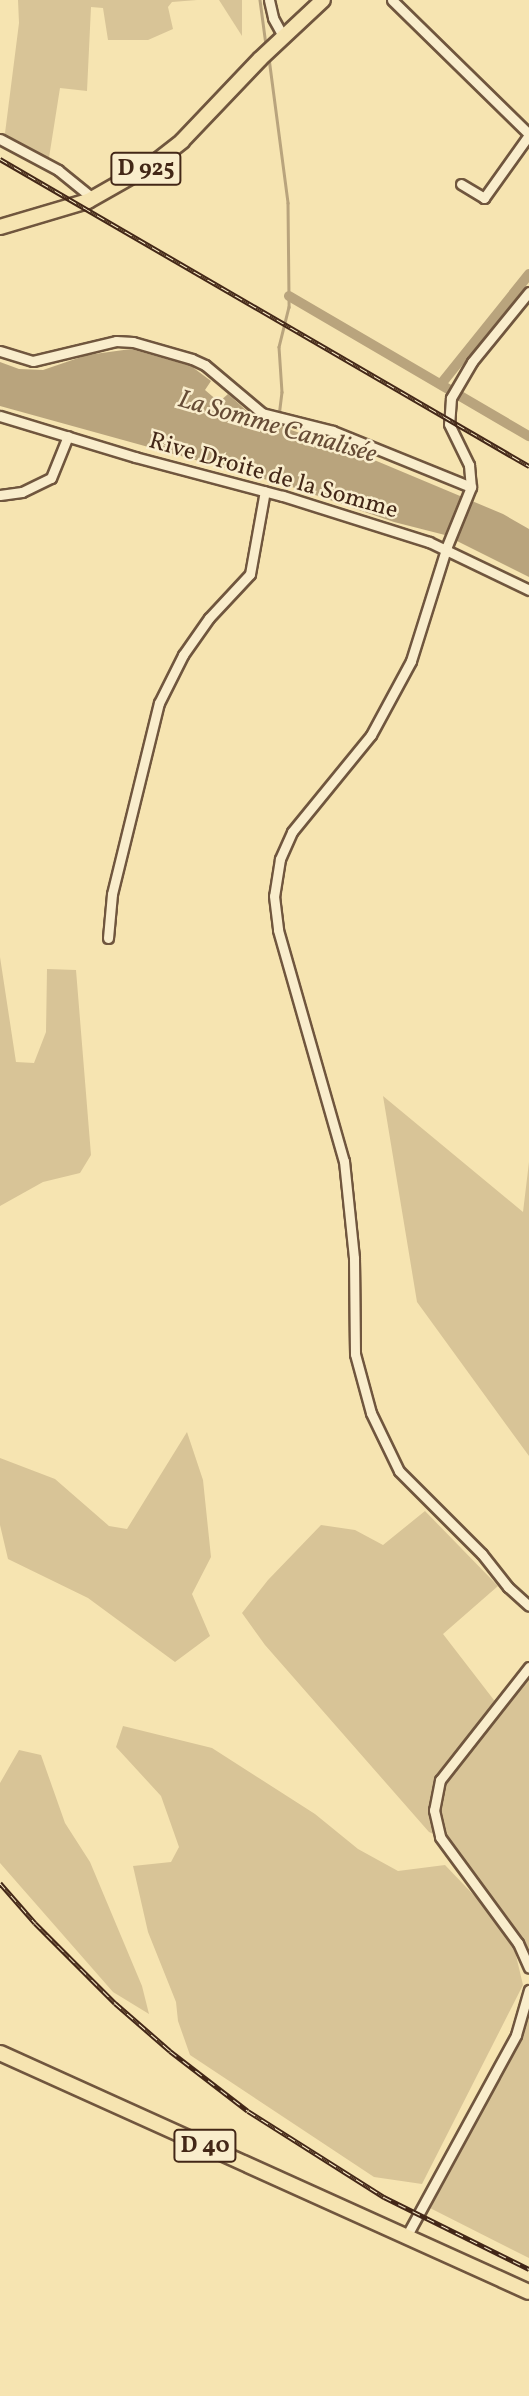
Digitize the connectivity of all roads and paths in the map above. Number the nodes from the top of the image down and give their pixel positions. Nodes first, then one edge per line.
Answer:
1 (269, 0) edge
2 (323, 0) edge
3 (391, 0) edge
4 (278, 41) junction
5 (529, 134) edge
6 (0, 139) edge
7 (461, 184) dead end
8 (94, 199) junction
9 (0, 227) edge
10 (529, 292) edge
11 (0, 351) edge
12 (0, 416) edge
13 (68, 436) junction
14 (265, 491) junction
15 (471, 491) junction
16 (0, 495) edge
17 (446, 548) junction
18 (529, 590) edge
19 (108, 939) dead end
20 (529, 1606) edge
21 (529, 1667) edge
22 (529, 1968) edge
23 (529, 1990) edge
24 (0, 2053) edge
25 (408, 2238) junction
26 (529, 2292) edge

1 - 4 street
2 - 4 main road, D 925
3 - 5 street
4 - 8 main road, D 925
5 - 7 street
6 - 8 street
8 - 9 main road, D 925
10 - 15 street
11 - 15 street
12 - 13 street, Rive Droite de la Somme
13 - 14 street, Rive Droite de la Somme
13 - 16 street
14 - 17 street, Rive Droite de la Somme
14 - 19 street
15 - 17 street
17 - 18 street, Rive Droite de la Somme
17 - 20 street
21 - 22 street
23 - 25 street
24 - 25 main road, D 40
25 - 26 main road, D 40

